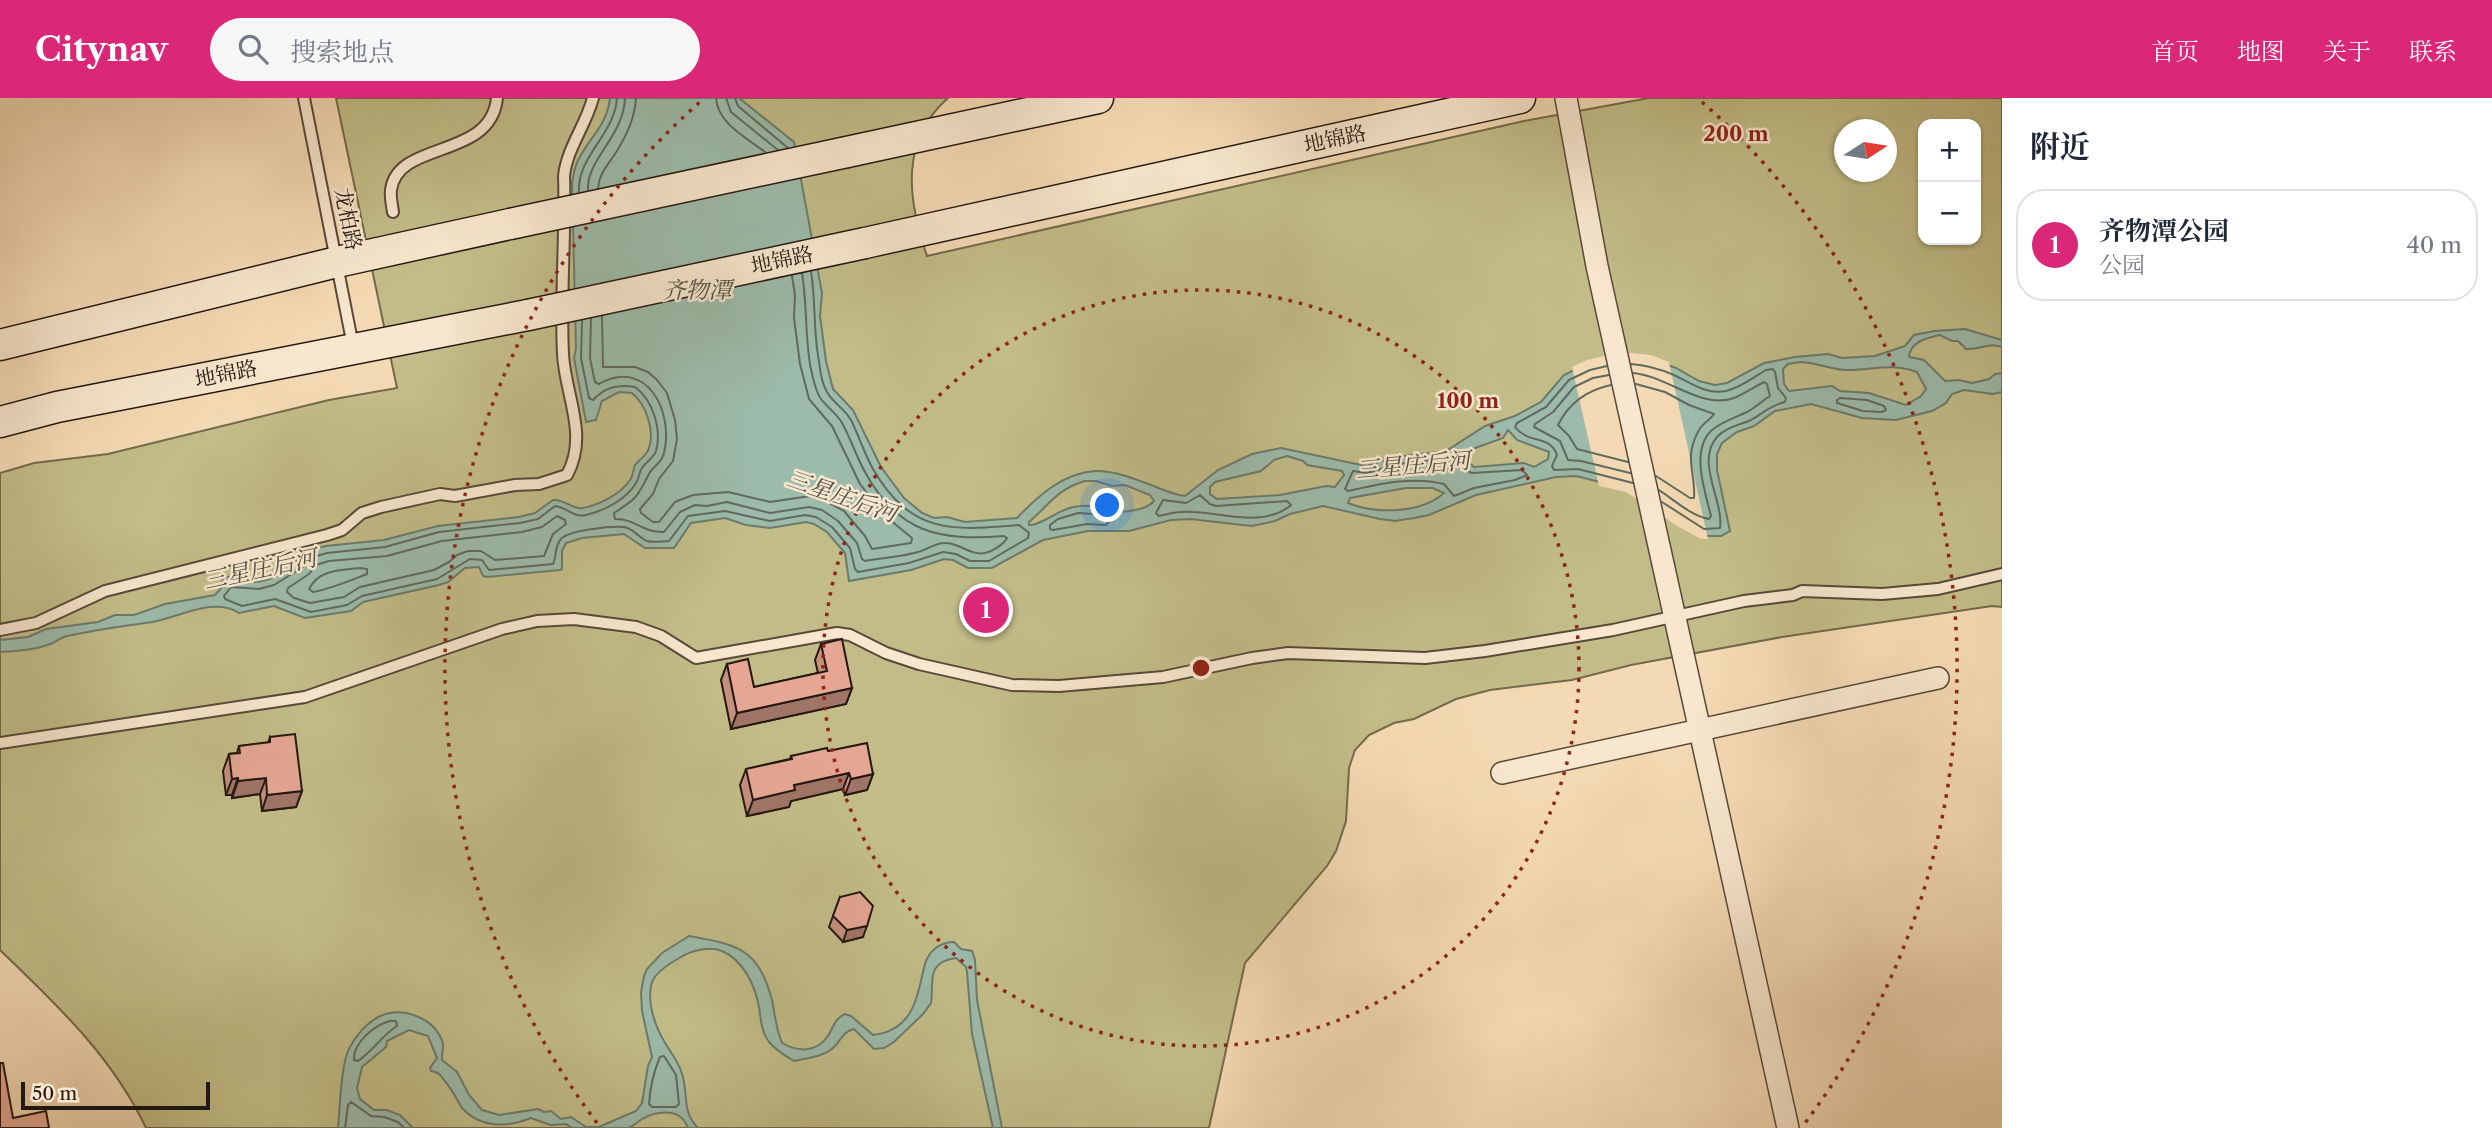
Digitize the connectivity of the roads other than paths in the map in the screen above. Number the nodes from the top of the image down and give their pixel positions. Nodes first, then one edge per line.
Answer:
1 (304, 98) edge
2 (497, 98) edge
3 (593, 98) edge
4 (1098, 98) edge
5 (1520, 98) edge
6 (1566, 98) edge
7 (1001, 108) edge
8 (393, 212) dead end
9 (337, 262) junction
10 (0, 345) edge
11 (354, 349) junction
12 (0, 422) edge
13 (2002, 574) edge
14 (1675, 617) junction
15 (0, 630) edge
16 (1938, 678) dead end
17 (1701, 730) junction
18 (0, 743) edge
19 (1502, 774) dead end
20 (1788, 1128) edge

1 - 9 lane, 龙柏路
2 - 8 lane
3 - 15 lane
4 - 7 street
5 - 11 street, 地锦路, bridge
6 - 14 street
7 - 9 street, bridge
9 - 10 street
9 - 11 lane, 龙柏路
11 - 12 street, 地锦路
13 - 14 lane
14 - 17 street
14 - 18 lane
16 - 17 street
17 - 19 street
17 - 20 street

